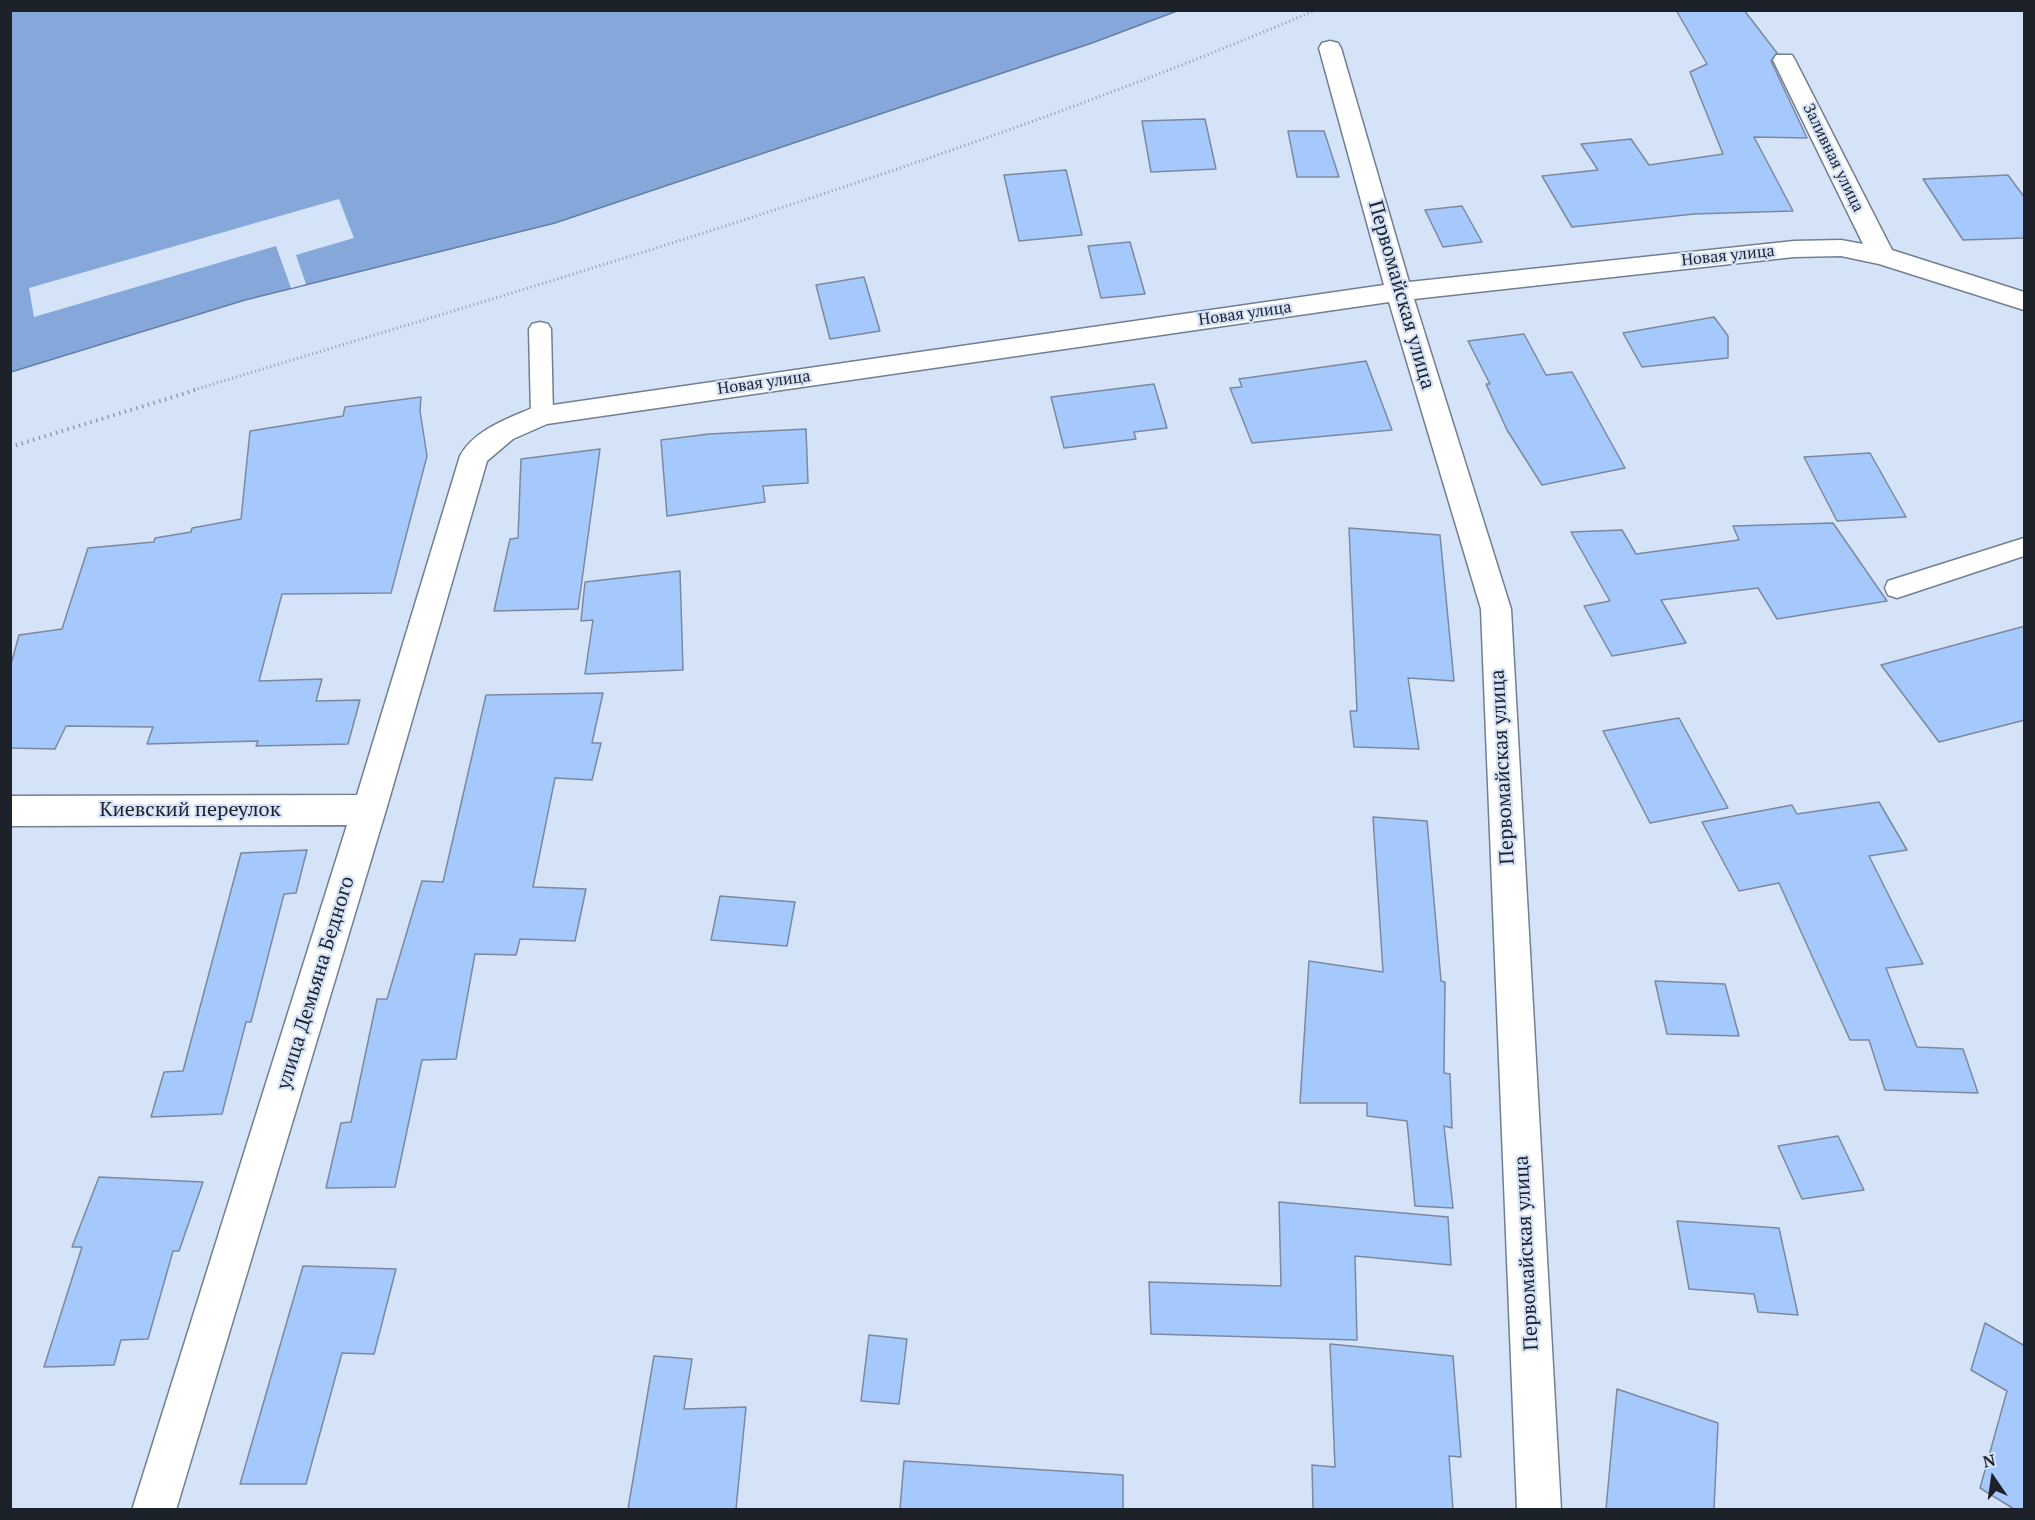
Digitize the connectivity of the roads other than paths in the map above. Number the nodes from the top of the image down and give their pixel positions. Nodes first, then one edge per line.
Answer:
1 (1330, 48) dead end
2 (1784, 60) dead end
3 (1882, 256) junction
4 (1399, 292) junction
5 (2025, 301) edge
6 (540, 329) dead end
7 (542, 415) junction
8 (474, 456) joint
9 (2025, 547) edge
10 (1897, 588) dead end
11 (369, 810) junction
12 (10, 811) edge
13 (154, 1509) edge
14 (1539, 1509) edge

1 - 4 street, Первомайская улица
2 - 3 street, Заливная улица
3 - 4 street, Новая улица
3 - 5 street, Новая улица
4 - 7 street, Новая улица
4 - 14 street, Первомайская улица
6 - 7 lane
7 - 8 street, Новая улица
8 - 11 street, улица Демьяна Бедного
9 - 10 lane
11 - 12 street, Киевский переулок
11 - 13 street, улица Демьяна Бедного

